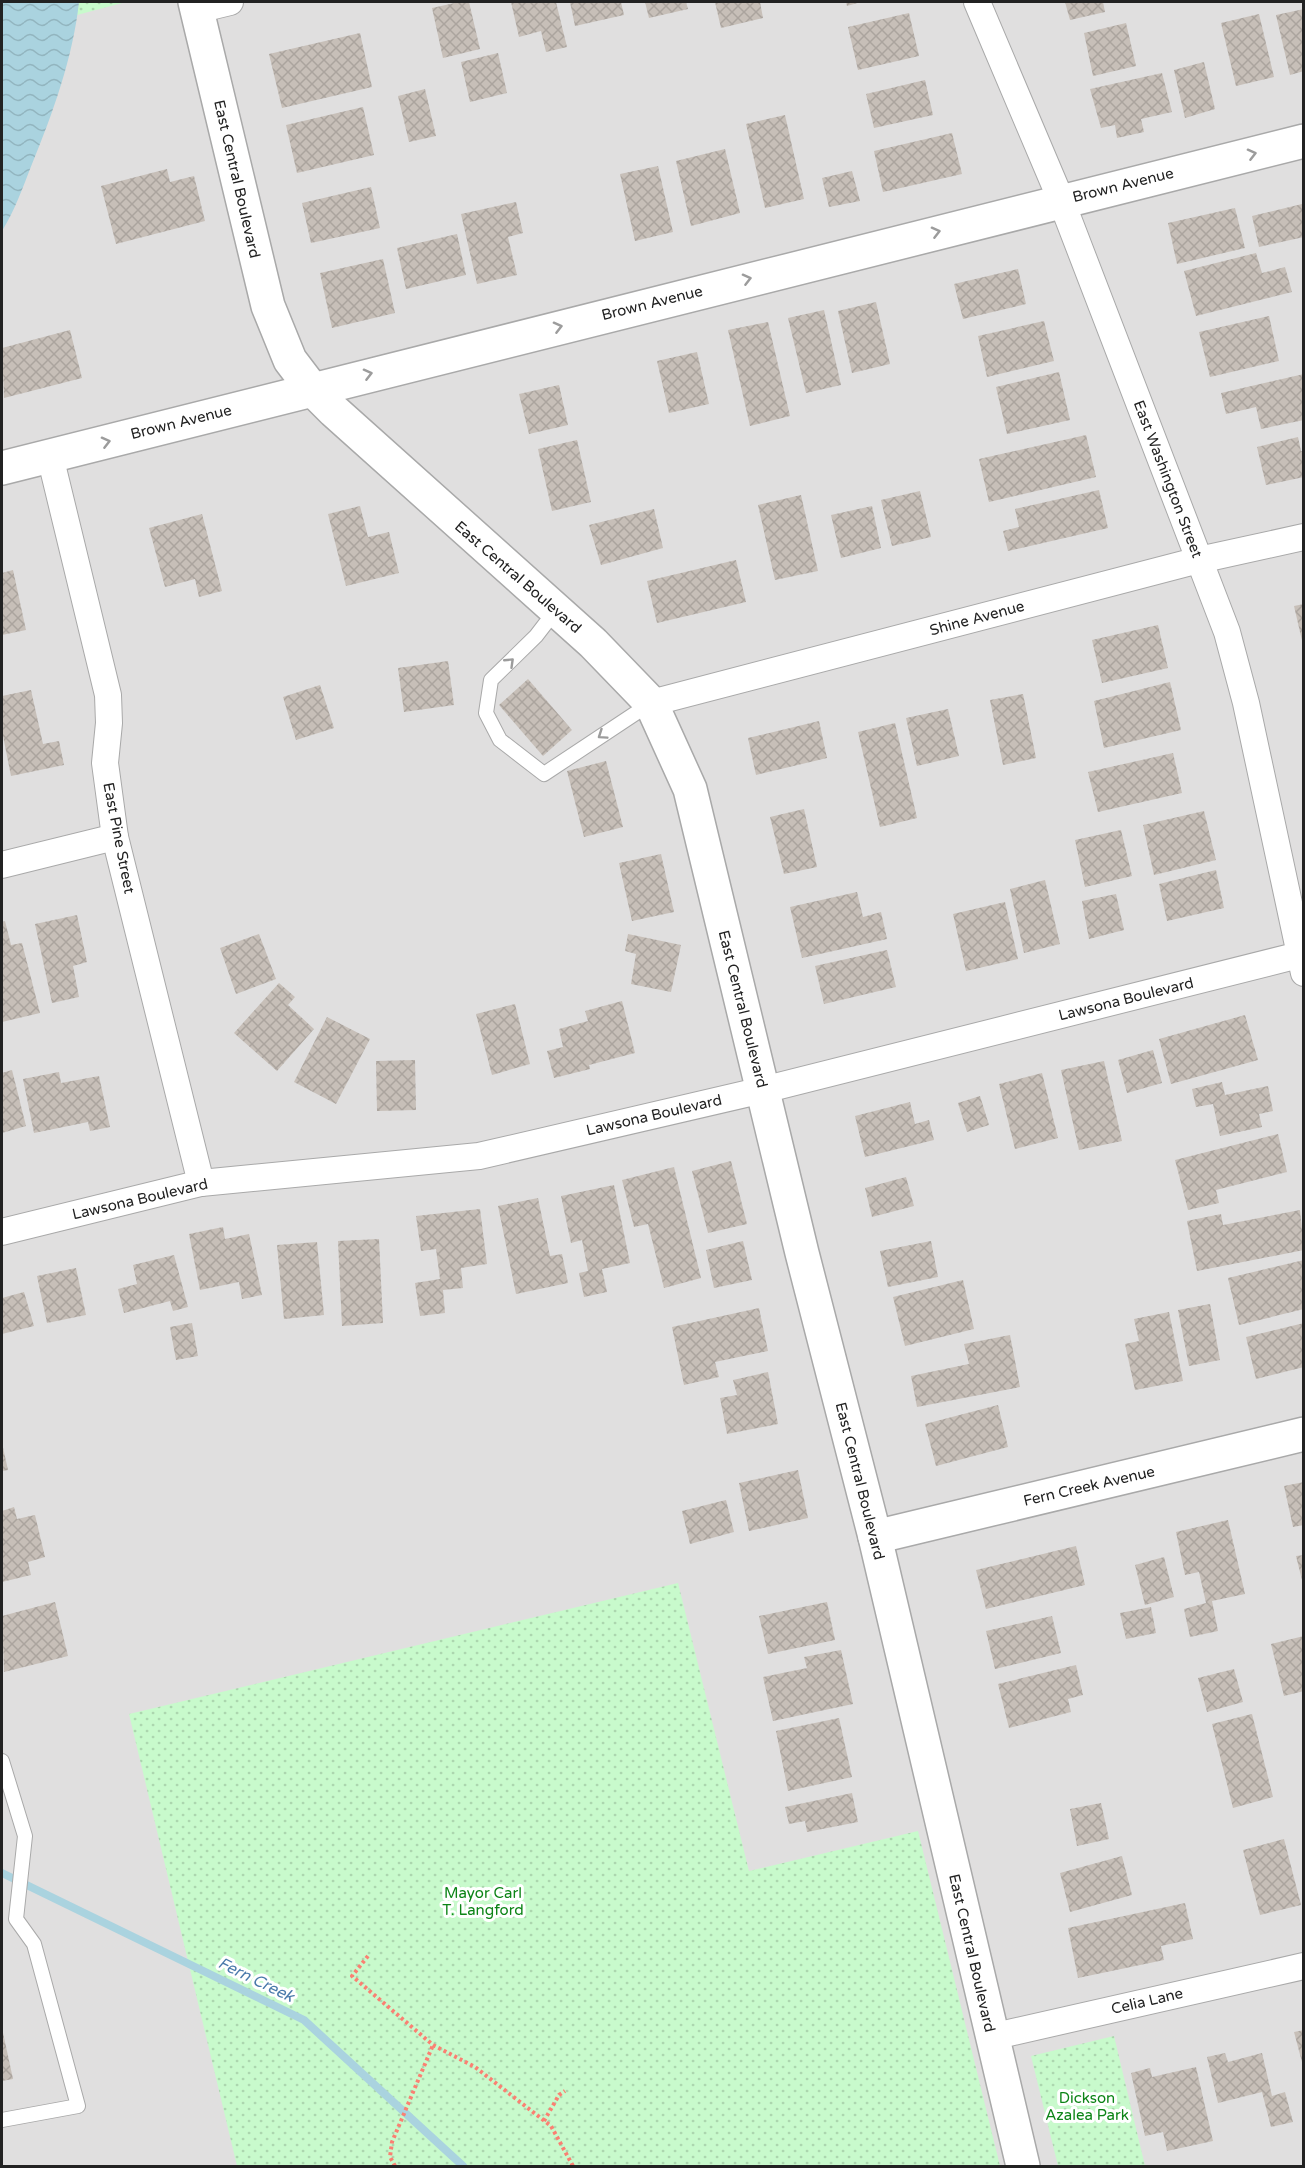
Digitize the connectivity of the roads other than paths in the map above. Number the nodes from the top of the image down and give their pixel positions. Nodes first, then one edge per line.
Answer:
1 (230, 2) edge
2 (977, 2) edge
3 (196, 6) edge
4 (1304, 141) edge
5 (1060, 200) junction
6 (312, 388) junction
7 (50, 456) junction
8 (2, 468) edge
9 (1304, 537) edge
10 (1199, 560) junction
11 (556, 610) junction
12 (651, 703) junction
13 (115, 837) junction
14 (2, 865) edge
15 (1301, 964) edge
16 (763, 1090) junction
17 (201, 1183) junction
18 (2, 1232) edge
19 (1304, 1434) edge
20 (875, 1537) junction
21 (2, 1761) edge
22 (1304, 1966) edge
23 (991, 2037) junction
24 (2, 2120) edge
25 (1023, 2166) edge

1 - 3 street
2 - 5 street, East Washington Street
3 - 6 street, East Central Boulevard
5 -> 4 street, Brown Avenue
6 -> 5 street, Brown Avenue
5 - 10 street, East Washington Street
7 -> 6 street, Brown Avenue
6 - 11 street, East Central Boulevard
7 - 8 street, Brown Avenue
7 - 13 street, East Pine Street
9 - 10 street, Shine Avenue
10 - 12 street, Shine Avenue
10 - 15 street, East Washington Street
11 - 12 street, East Central Boulevard
12 -> 11 lane
12 - 16 street, East Central Boulevard
13 - 14 street
13 - 17 street, East Pine Street
15 - 16 street, Lawsona Boulevard
16 - 17 street, Lawsona Boulevard
16 - 20 street, East Central Boulevard
17 - 18 street, Lawsona Boulevard
19 - 20 street, Fern Creek Avenue
20 - 23 street, East Central Boulevard
21 - 24 lane
22 - 23 street, Celia Lane
23 - 25 street, East Central Boulevard

